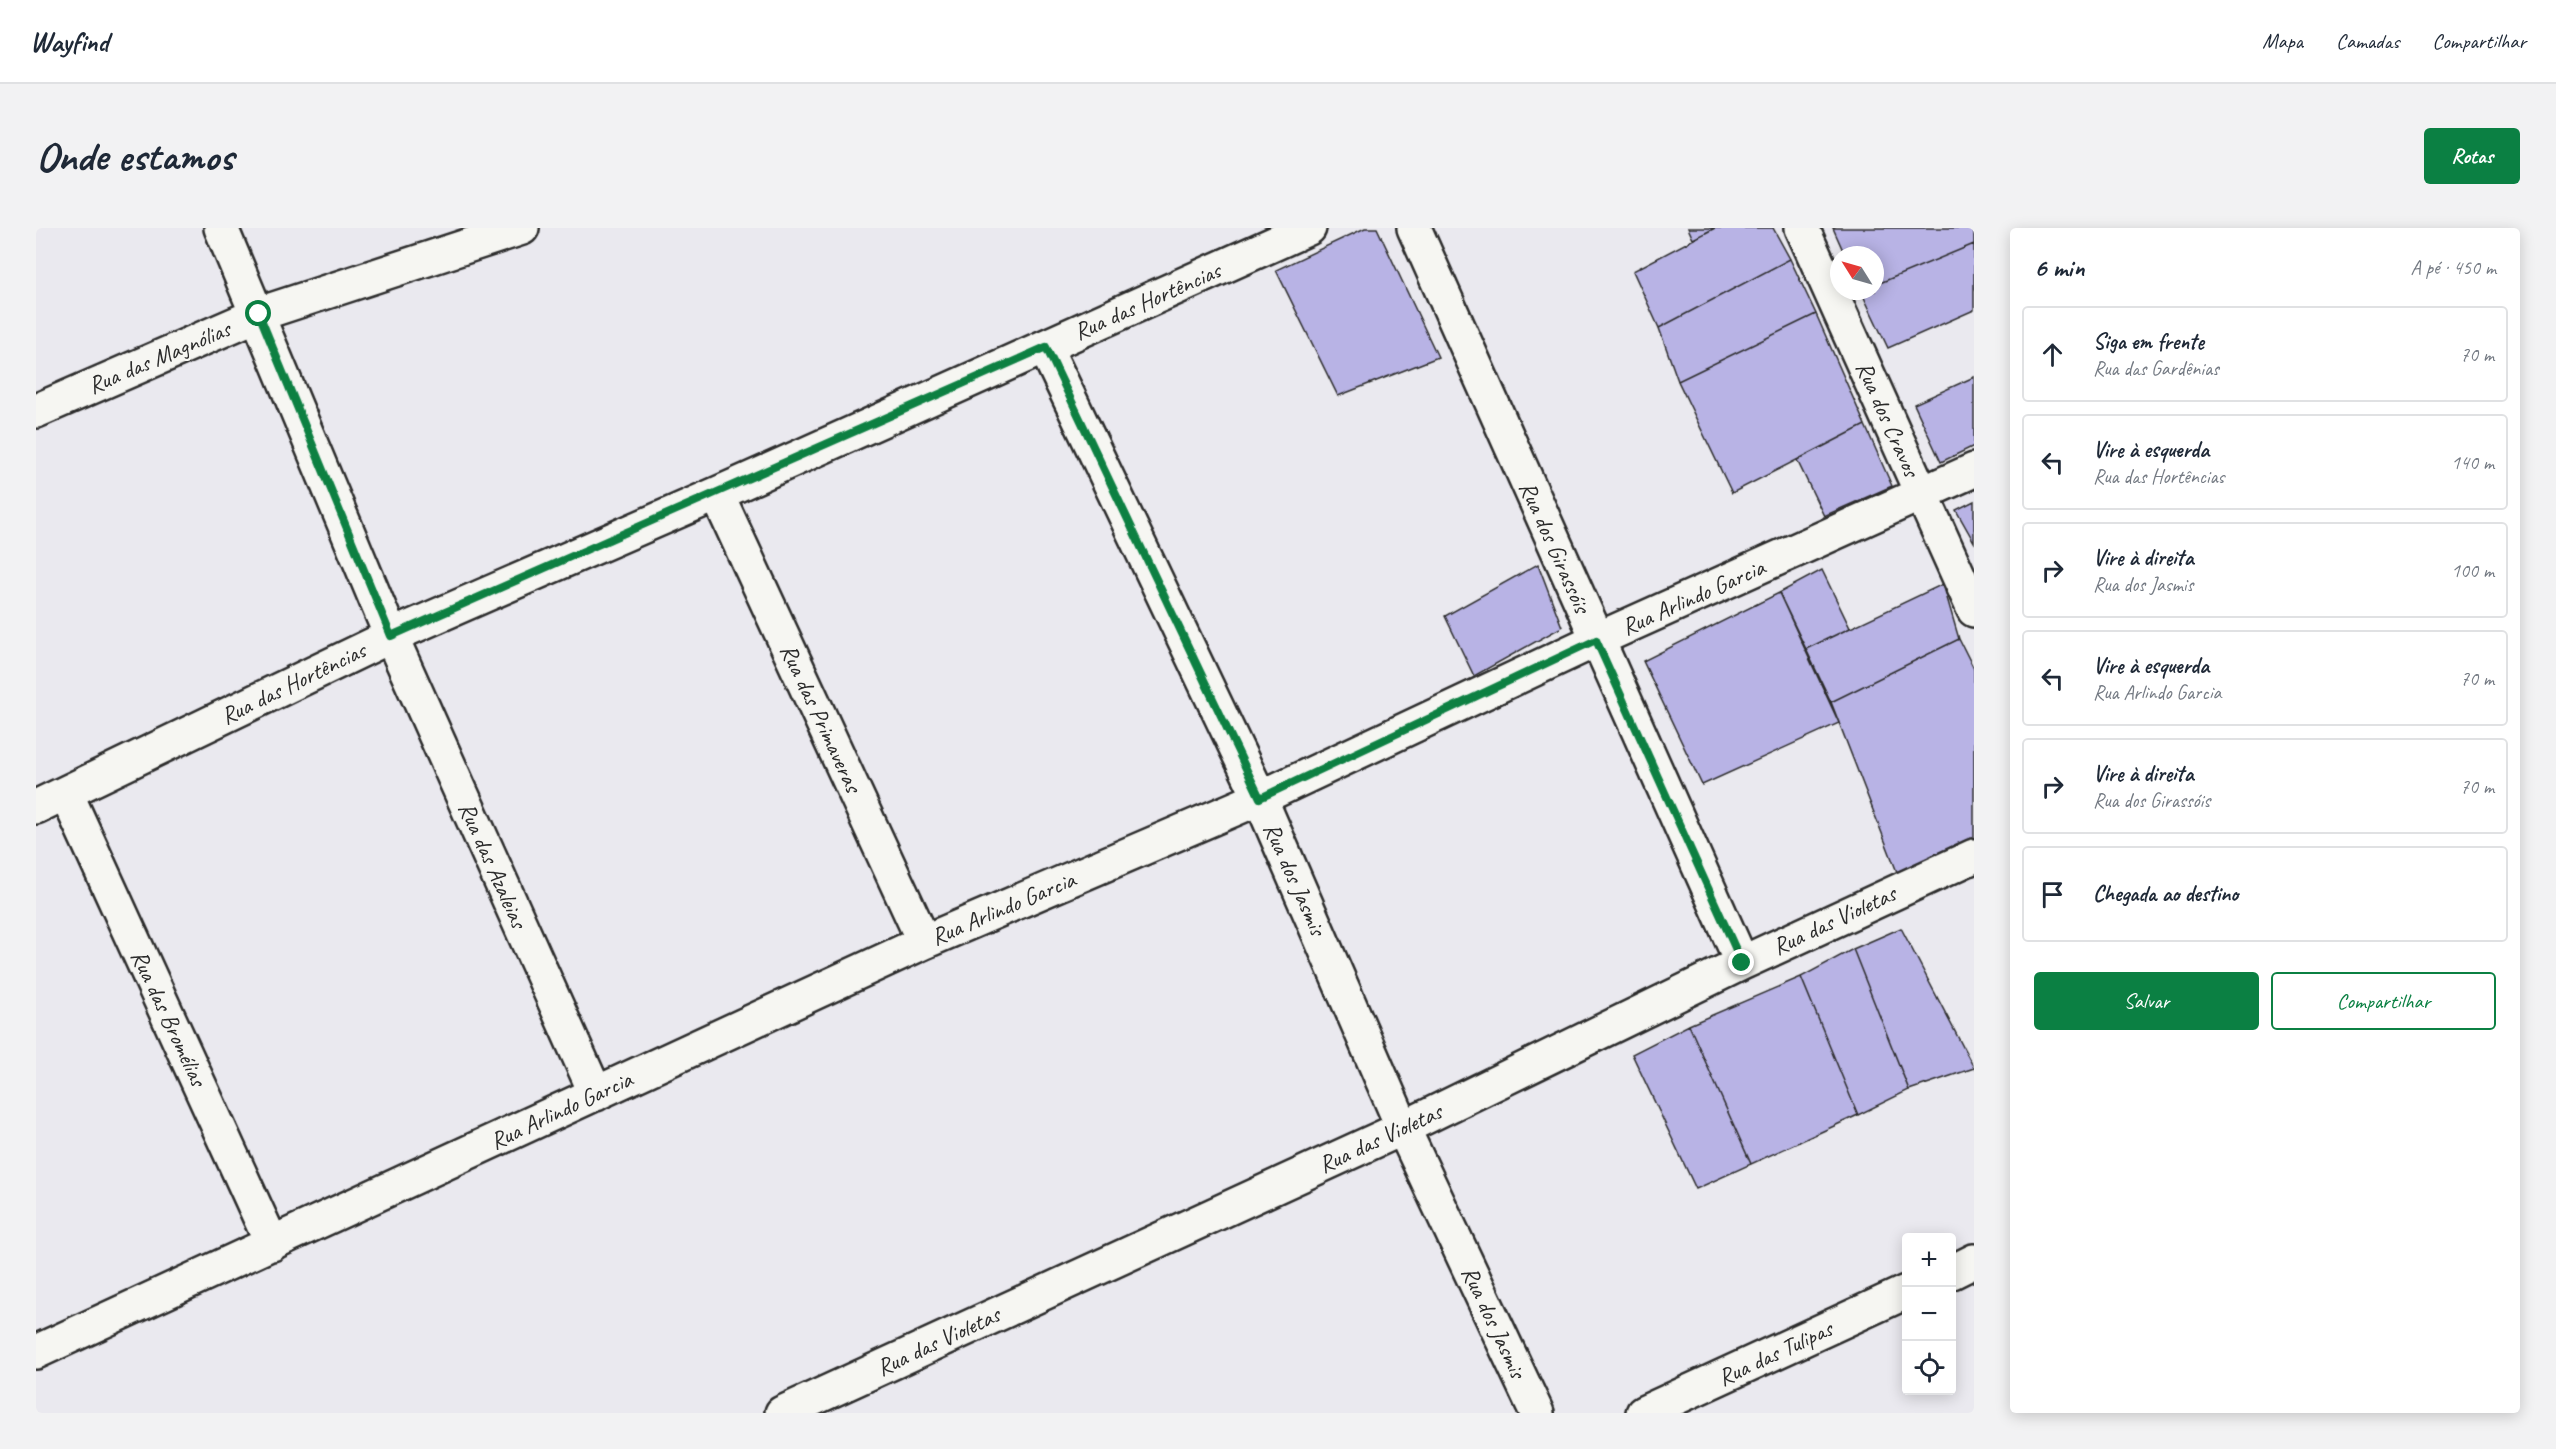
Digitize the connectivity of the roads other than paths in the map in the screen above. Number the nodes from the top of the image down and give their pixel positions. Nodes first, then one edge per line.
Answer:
1 (221, 228) edge
2 (522, 228) edge
3 (1309, 228) edge
4 (1414, 228) edge
5 (1802, 228) edge
6 (259, 314) junction
7 (1046, 347) junction
8 (36, 411) edge
9 (1974, 470) edge
10 (717, 494) junction
11 (1922, 495) junction
12 (1974, 610) edge
13 (391, 636) junction
14 (1596, 640) junction
15 (66, 793) junction
16 (1260, 798) junction
17 (36, 807) edge
18 (1974, 856) edge
19 (924, 942) junction
20 (1742, 963) junction
21 (596, 1094) junction
22 (1403, 1128) junction
23 (272, 1244) junction
24 (1974, 1261) edge
25 (1956, 1270) edge
26 (1902, 1294) edge
27 (36, 1352) edge
28 (782, 1413) edge
29 (1537, 1413) edge
30 (1643, 1413) edge

1 - 6 street, Rua das Azaleias
2 - 6 street, Rua das Magnólias
3 - 7 street, Rua das Hortências
4 - 14 street, Rua dos Girassóis
5 - 11 street, Rua dos Cravos
6 - 8 street, Rua das Magnólias
6 - 13 street, Rua das Azaleias
7 - 10 street, Rua das Hortências
7 - 16 street, Rua dos Jasmis
9 - 11 street, Rua Arlindo Garcia
10 - 13 street, Rua das Hortências
10 - 19 street, Rua das Primaveras
11 - 12 street, Rua dos Cravos
11 - 14 street, Rua Arlindo Garcia
13 - 15 street, Rua das Hortências
13 - 21 street, Rua das Azaleias
14 - 16 street, Rua Arlindo Garcia
14 - 20 street, Rua dos Girassóis
15 - 17 street, Rua das Hortências
15 - 23 street, Rua das Bromélias
16 - 19 street, Rua Arlindo Garcia
16 - 22 street, Rua dos Jasmis
18 - 20 street, Rua das Violetas
19 - 21 street, Rua Arlindo Garcia
20 - 22 street, Rua das Violetas
21 - 23 street, Rua Arlindo Garcia
22 - 28 street, Rua das Violetas
22 - 29 street, Rua dos Jasmis
23 - 27 street, Rua Arlindo Garcia
24 - 25 street
26 - 30 street, Rua das Tulipas

